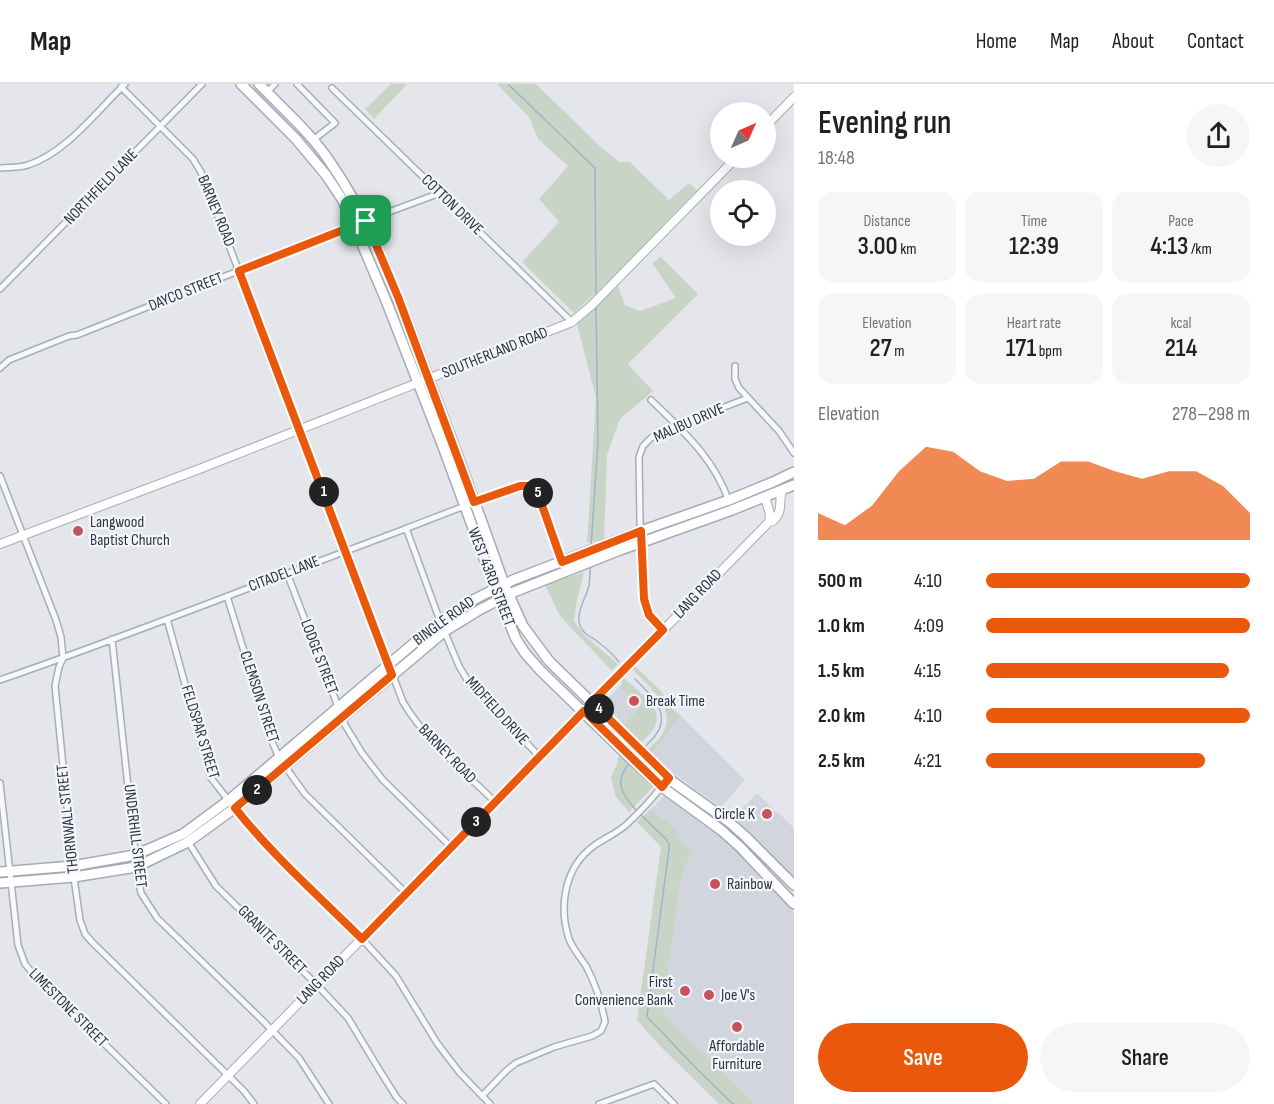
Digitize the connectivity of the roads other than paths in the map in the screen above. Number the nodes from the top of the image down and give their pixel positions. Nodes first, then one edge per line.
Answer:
1 (202, 84) edge
2 (241, 84) edge
3 (259, 84) edge
4 (275, 84) edge
5 (297, 84) edge
6 (123, 86) edge
7 (333, 88) dead end
8 (267, 92) junction
9 (794, 97) edge
10 (776, 116) edge
11 (161, 126) junction
12 (305, 131) junction
13 (296, 139) junction
14 (313, 140) junction
15 (0, 168) edge
16 (726, 168) edge
17 (440, 193) junction
18 (366, 221) junction
19 (354, 225) junction
20 (239, 271) junction
21 (0, 290) edge
22 (398, 297) junction
23 (387, 303) junction
24 (572, 322) junction
25 (735, 366) dead end
26 (0, 368) edge
27 (429, 379) junction
28 (417, 384) junction
29 (747, 398) junction
30 (651, 400) dead end
31 (677, 425) junction
32 (299, 430) junction
33 (452, 441) junction
34 (442, 444) junction
35 (794, 453) edge
36 (794, 472) edge
37 (0, 476) edge
38 (794, 485) edge
39 (782, 490) junction
40 (765, 497) junction
41 (474, 502) junction
42 (464, 505) junction
43 (730, 505) junction
44 (769, 522) junction
45 (406, 528) junction
46 (641, 531) junction
47 (23, 536) junction
48 (641, 542) junction
49 (0, 544) edge
50 (619, 545) junction
51 (346, 550) junction
52 (599, 553) junction
53 (562, 562) junction
54 (286, 573) junction
55 (504, 584) junction
56 (495, 588) junction
57 (509, 594) junction
58 (227, 596) junction
59 (499, 599) junction
60 (167, 619) junction
61 (440, 621) junction
62 (663, 630) junction
63 (445, 631) junction
64 (112, 639) junction
65 (63, 658) junction
66 (549, 661) junction
67 (388, 664) junction
68 (540, 670) junction
69 (392, 675) junction
70 (0, 680) edge
71 (592, 702) junction
72 (338, 707) junction
73 (584, 711) junction
74 (342, 718) junction
75 (539, 756) junction
76 (279, 758) junction
77 (285, 767) junction
78 (669, 778) junction
79 (0, 783) edge
80 (662, 787) junction
81 (495, 802) junction
82 (232, 804) junction
83 (730, 822) junction
84 (721, 830) junction
85 (186, 838) junction
86 (451, 847) junction
87 (135, 855) junction
88 (73, 866) junction
89 (136, 867) junction
90 (760, 868) junction
91 (4, 871) edge
92 (74, 877) junction
93 (791, 882) edge
94 (5, 883) edge
95 (406, 893) junction
96 (794, 903) edge
97 (362, 939) junction
98 (317, 985) junction
99 (272, 1030) junction
100 (228, 1076) junction
101 (482, 1096) junction
102 (166, 1104) edge
103 (200, 1104) edge
104 (254, 1104) edge
105 (329, 1104) edge
106 (403, 1104) edge
107 (490, 1104) edge
108 (599, 1104) edge
109 (674, 1104) edge

1 - 11 street, NORTHFIELD LANE
2 - 13 main road, WEST 43RD STREET
3 - 8 main road, WEST 43RD STREET
4 - 8 street
5 - 14 street
6 - 11 street, BARNEY ROAD
6 - 15 street
7 - 17 street, COTTON DRIVE
8 - 12 main road, WEST 43RD STREET
9 - 10 street
11 - 20 street, BARNEY ROAD
11 - 21 street, NORTHFIELD LANE
12 - 13 main road
12 - 14 main road, WEST 43RD STREET
13 - 19 main road, WEST 43RD STREET
14 - 18 main road, WEST 43RD STREET
16 - 24 street, SOUTHERLAND ROAD
17 - 18 street, DAYCO STREET
17 - 24 street, COTTON DRIVE
18 - 19 street, DAYCO STREET
18 - 22 main road, WEST 43RD STREET
19 - 20 street, DAYCO STREET
19 - 23 main road, WEST 43RD STREET
20 - 26 street, DAYCO STREET
20 - 32 street, BARNEY ROAD
22 - 23 main road
22 - 27 main road, WEST 43RD STREET
23 - 28 main road, WEST 43RD STREET
24 - 27 street, SOUTHERLAND ROAD
25 - 29 street
27 - 28 street, SOUTHERLAND ROAD
27 - 33 main road, WEST 43RD STREET
28 - 32 street, SOUTHERLAND ROAD
28 - 34 main road, WEST 43RD STREET
29 - 31 street, MALIBU DRIVE
29 - 35 street
30 - 31 street
31 - 43 street
31 - 46 street, MALIBU DRIVE
32 - 47 street, SOUTHERLAND ROAD
32 - 51 street, BARNEY ROAD
33 - 34 main road
33 - 41 main road, WEST 43RD STREET
34 - 42 main road, WEST 43RD STREET
36 - 40 main road
36 - 43 main road, BINGLE ROAD
37 - 47 street, THORNWALL STREET
38 - 39 main road, BINGLE ROAD
39 - 40 main road, BINGLE ROAD
39 - 44 street, LANG ROAD
40 - 43 main road, BINGLE ROAD
40 - 44 street
41 - 42 street, CITADEL LANE
41 - 53 street, CITADEL LANE
41 - 55 main road, WEST 43RD STREET
42 - 45 street, CITADEL LANE
42 - 56 main road, WEST 43RD STREET
43 - 46 main road, BINGLE ROAD
43 - 48 main road, BINGLE ROAD
44 - 62 street, LANG ROAD
45 - 51 street, CITADEL LANE
45 - 61 street, MIDFIELD DRIVE
46 - 48 street, MALIBU DRIVE
46 - 50 main road, BINGLE ROAD
47 - 49 street, SOUTHERLAND ROAD
47 - 65 street, THORNWALL STREET
48 - 50 main road, BINGLE ROAD
48 - 62 street, MALIBU DRIVE
50 - 52 main road, BINGLE ROAD
51 - 54 street, CITADEL LANE
51 - 67 street, BARNEY ROAD
52 - 53 main road, BINGLE ROAD
52 - 57 main road, BINGLE ROAD
53 - 55 main road, BINGLE ROAD
54 - 58 street, CITADEL LANE
54 - 72 street, LODGE STREET
55 - 56 main road, BINGLE ROAD
55 - 57 main road, WEST 43RD STREET
56 - 59 main road, WEST 43RD STREET
56 - 61 main road, BINGLE ROAD
57 - 59 main road, BINGLE ROAD
57 - 66 main road, WEST 43RD STREET
58 - 60 street, CITADEL LANE
58 - 76 street, CLEMSON STREET
59 - 63 main road, BINGLE ROAD
59 - 68 main road, WEST 43RD STREET
60 - 64 street, CITADEL LANE
60 - 82 street, FELDSPAR STREET
61 - 63 street, MIDFIELD DRIVE
61 - 67 main road, BINGLE ROAD
62 - 71 street, LANG ROAD
63 - 69 main road, BINGLE ROAD
63 - 75 street, MIDFIELD DRIVE
64 - 65 street, CITADEL LANE
64 - 87 street, UNDERHILL STREET
65 - 70 street
65 - 88 street, THORNWALL STREET
66 - 68 main road
66 - 71 main road, WEST 43RD STREET
67 - 69 street, BARNEY ROAD
67 - 72 main road, BINGLE ROAD
68 - 73 main road, WEST 43RD STREET
69 - 74 main road, BINGLE ROAD
69 - 81 street, BARNEY ROAD
71 - 73 street, LANG ROAD
71 - 78 main road, WEST 43RD STREET
72 - 74 street, LODGE STREET
72 - 76 main road, BINGLE ROAD
73 - 75 street, LANG ROAD
73 - 80 main road, WEST 43RD STREET
74 - 77 main road, BINGLE ROAD
74 - 86 street, LODGE STREET
75 - 81 street, LANG ROAD
76 - 77 street, CLEMSON STREET
76 - 82 main road, BINGLE ROAD
77 - 82 main road, BINGLE ROAD
77 - 95 street, CLEMSON STREET
78 - 80 street
78 - 83 main road, WEST 43RD STREET
79 - 91 street, LIMESTONE STREET
80 - 84 main road, WEST 43RD STREET
80 - 101 street
81 - 86 street, LANG ROAD
82 - 85 main road, BINGLE ROAD
82 - 97 street, FELDSPAR STREET
83 - 84 main road
83 - 93 main road, WEST 43RD STREET
84 - 90 main road, WEST 43RD STREET
85 - 87 main road, BINGLE ROAD
85 - 89 main road, BINGLE ROAD
85 - 98 street, GRANITE STREET
86 - 95 street, LANG ROAD
87 - 88 main road, BINGLE ROAD
87 - 89 street, UNDERHILL STREET
88 - 91 main road, BINGLE ROAD
88 - 92 street, THORNWALL STREET
89 - 92 main road, BINGLE ROAD
89 - 99 street, UNDERHILL STREET
90 - 93 main road
90 - 96 main road, WEST 43RD STREET
91 - 94 street, LIMESTONE STREET
92 - 94 main road, BINGLE ROAD
92 - 100 street, THORNWALL STREET
94 - 102 street, LIMESTONE STREET
95 - 97 street, LANG ROAD
97 - 98 street, LANG ROAD
97 - 101 street, FELDSPAR STREET
98 - 99 street, LANG ROAD
98 - 106 street, GRANITE STREET
99 - 100 street, LANG ROAD
99 - 105 street, UNDERHILL STREET
100 - 103 street, LANG ROAD
100 - 104 street, THORNWALL STREET
101 - 107 street, FELDSPAR STREET
108 - 109 street

